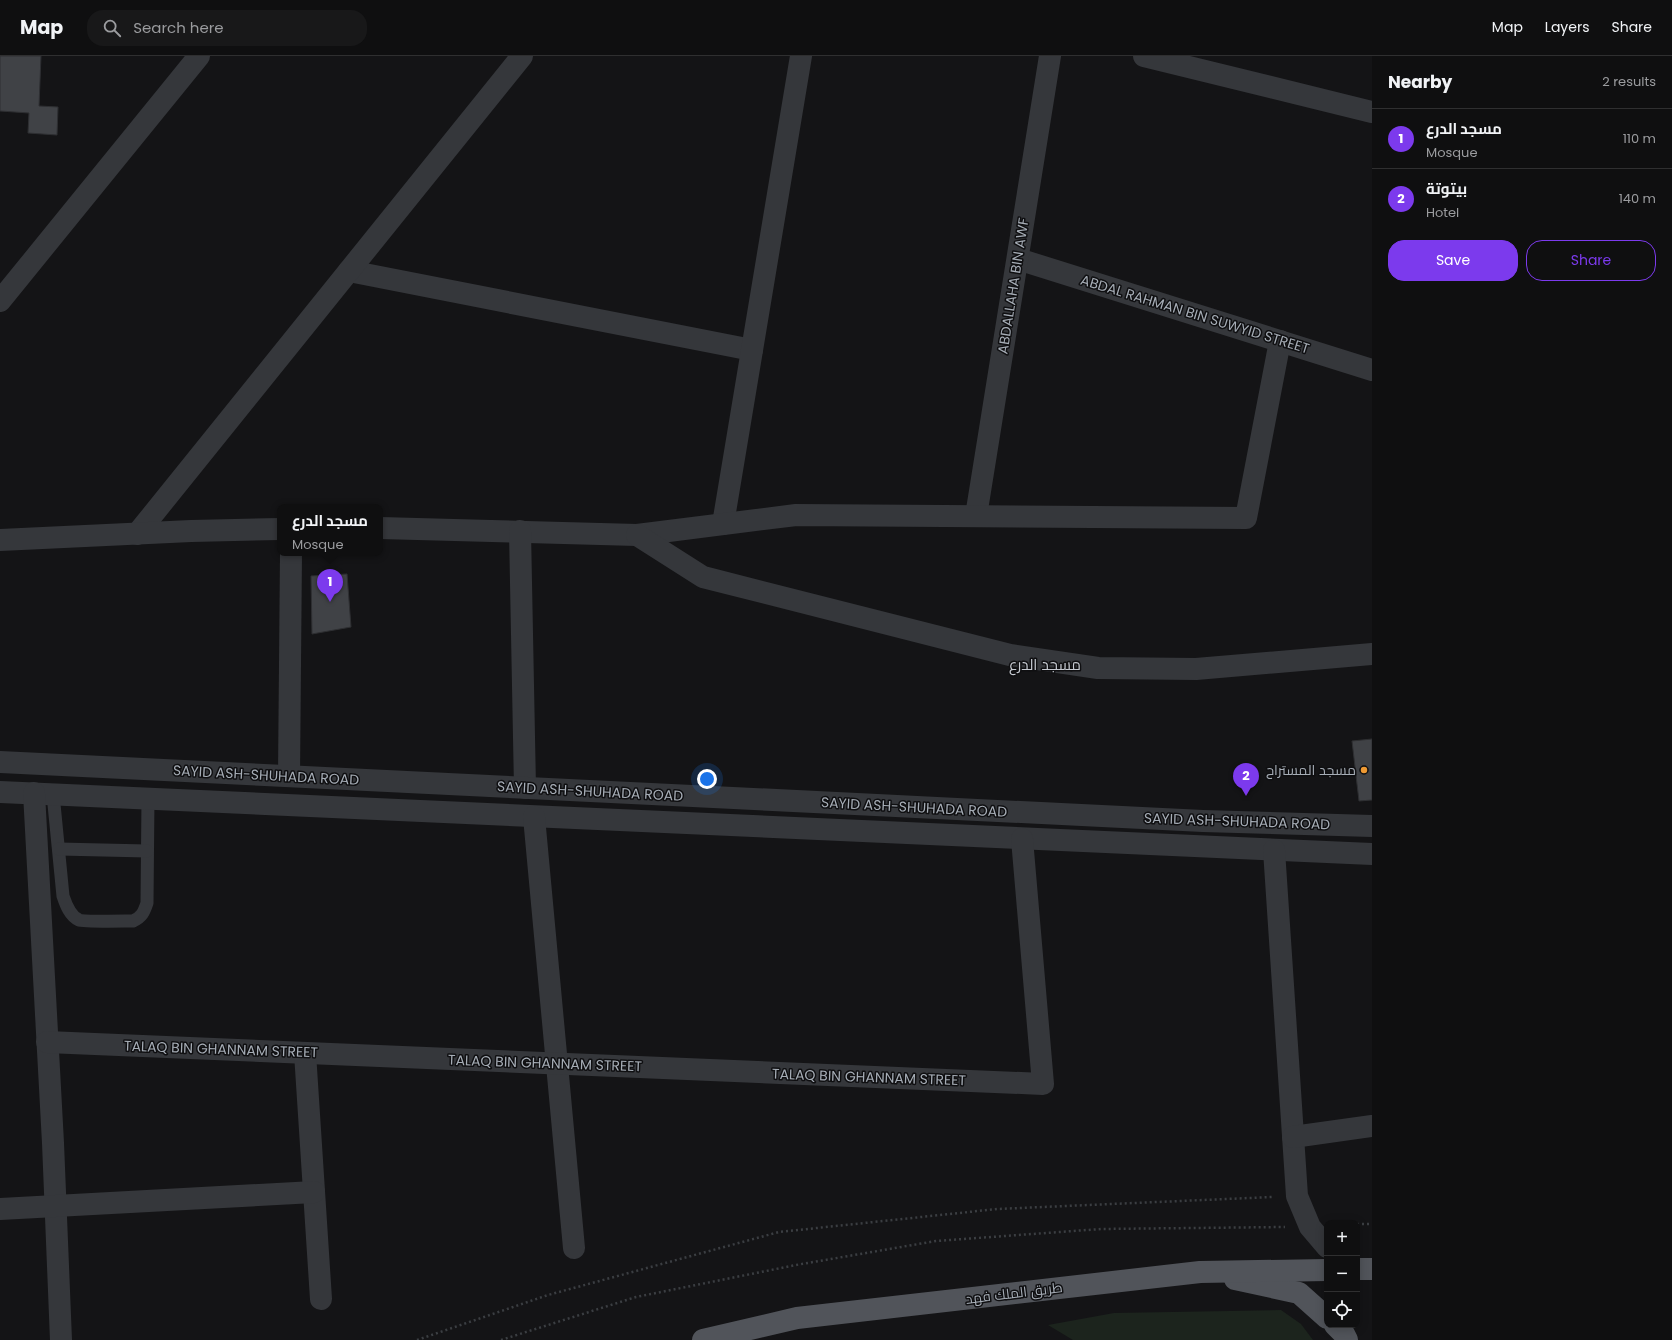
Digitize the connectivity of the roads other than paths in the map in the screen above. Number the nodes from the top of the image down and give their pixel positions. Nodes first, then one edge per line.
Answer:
1 (199, 56) edge
2 (522, 56) edge
3 (801, 56) edge
4 (1050, 56) edge
5 (1144, 56) edge
6 (1372, 112) edge
7 (1018, 259) junction
8 (349, 270) junction
9 (0, 301) edge
10 (1280, 341) junction
11 (752, 350) junction
12 (1372, 370) edge
13 (976, 516) junction
14 (723, 524) junction
15 (383, 528) edge
16 (277, 529) edge
17 (520, 531) junction
18 (137, 534) junction
19 (637, 535) junction
20 (0, 540) edge
21 (291, 556) edge
22 (1372, 654) edge
23 (0, 762) edge
24 (289, 776) junction
25 (525, 788) junction
26 (0, 792) edge
27 (43, 794) junction
28 (148, 798) junction
29 (534, 816) junction
30 (1372, 826) edge
31 (1022, 839) junction
32 (58, 849) junction
33 (1274, 850) junction
34 (147, 851) junction
35 (1372, 854) edge
36 (47, 1042) junction
37 (305, 1053) junction
38 (557, 1064) junction
39 (1372, 1126) edge
40 (1293, 1137) junction
41 (314, 1192) junction
42 (55, 1206) junction
43 (0, 1209) edge
44 (1324, 1243) edge
45 (574, 1248) dead end
46 (1324, 1270) edge
47 (1200, 1272) junction
48 (321, 1299) dead end
49 (1324, 1315) edge
50 (1338, 1328) edge
51 (61, 1340) edge
52 (703, 1340) edge
53 (1347, 1340) edge

1 - 9 street
2 - 8 street
3 - 11 street
4 - 7 street, ABDALLAHA BIN AWF
5 - 6 street
7 - 10 street, ABDAL RAHMAN BIN SUWYID STREET
7 - 13 street, ABDALLAHA BIN AWF
8 - 11 street
8 - 18 street
10 - 12 street, ABDAL RAHMAN BIN SUWYID STREET
10 - 13 street
11 - 14 street
13 - 14 street
14 - 19 street
15 - 17 street
16 - 18 street
17 - 19 street
17 - 25 street
18 - 20 street
19 - 22 street
21 - 24 street
23 - 24 street, SAYID ASH-SHUHADA ROAD
24 - 25 street, SAYID ASH-SHUHADA ROAD
25 - 30 street, SAYID ASH-SHUHADA ROAD
26 - 27 street, SAYID ASH-SHUHADA ROAD
27 - 28 street, SAYID ASH-SHUHADA ROAD
27 - 32 lane
27 - 36 street
28 - 29 street, SAYID ASH-SHUHADA ROAD
28 - 34 lane
29 - 31 street, SAYID ASH-SHUHADA ROAD
29 - 38 street
31 - 33 street, SAYID ASH-SHUHADA ROAD
31 - 38 street, TALAQ BIN GHANNAM STREET
32 - 34 lane
32 - 34 lane
33 - 35 street, SAYID ASH-SHUHADA ROAD
33 - 40 street
36 - 37 street, TALAQ BIN GHANNAM STREET
36 - 42 street
37 - 38 street, TALAQ BIN GHANNAM STREET
37 - 41 street
38 - 45 street
39 - 40 street
40 - 44 street
41 - 42 street
41 - 48 street
42 - 43 street
42 - 51 street
46 - 47 main road, طريق الملك فهد
47 - 49 main road
47 - 52 main road, طريق الملك فهد
50 - 53 main road

